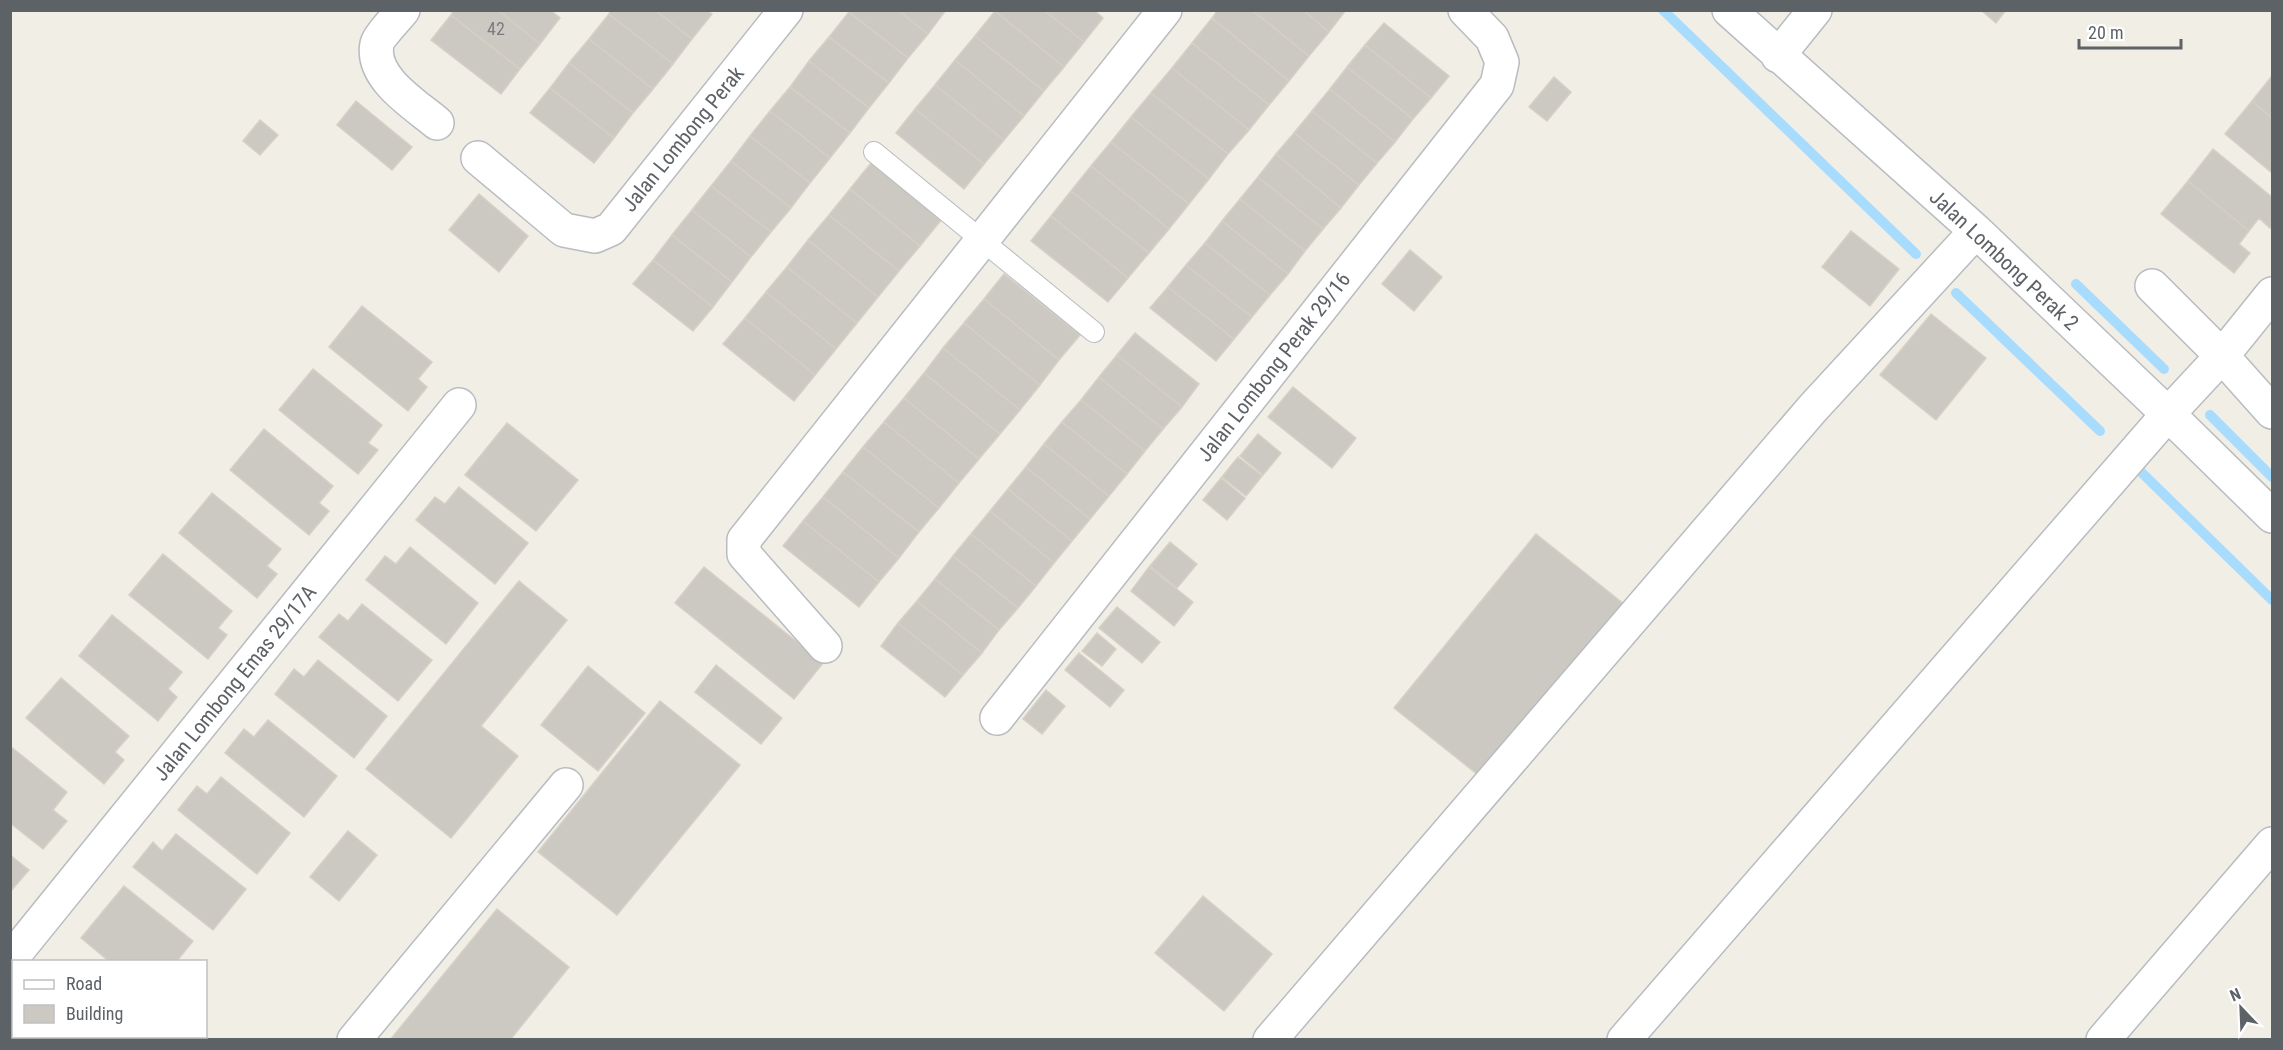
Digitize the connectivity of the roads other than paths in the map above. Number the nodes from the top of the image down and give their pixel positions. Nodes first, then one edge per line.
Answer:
1 (403, 10) edge
2 (786, 10) edge
3 (1165, 10) edge
4 (1465, 10) edge
5 (1729, 10) edge
6 (1815, 10) edge
7 (1778, 56) junction
8 (437, 123) dead end
9 (874, 152) dead end
10 (478, 158) dead end
11 (1976, 231) junction
12 (982, 240) junction
13 (2152, 286) dead end
14 (2272, 294) edge
15 (1094, 333) dead end
16 (2222, 356) junction
17 (459, 405) dead end
18 (2272, 412) edge
19 (2168, 414) junction
20 (2272, 516) edge
21 (825, 646) dead end
22 (997, 718) dead end
23 (566, 785) dead end
24 (2272, 844) edge
25 (10, 960) edge
26 (354, 1040) edge
27 (1270, 1040) edge
28 (1624, 1040) edge
29 (2103, 1040) edge

1 - 8 street
2 - 10 street, Jalan Lombong Perak
3 - 12 street
4 - 22 street, Jalan Lombong Perak 29/16
5 - 7 street, Jalan Lombong Perak 2
6 - 7 street
7 - 11 street, Jalan Lombong Perak 2
9 - 12 lane
11 - 19 street, Jalan Lombong Perak 2
11 - 27 street
12 - 15 lane
12 - 21 street
13 - 16 street
14 - 16 street
16 - 18 street
16 - 19 street
17 - 25 street, Jalan Lombong Emas 29/17A
19 - 20 street, Jalan Lombong Perak 2
19 - 28 street
23 - 26 street
24 - 29 street

